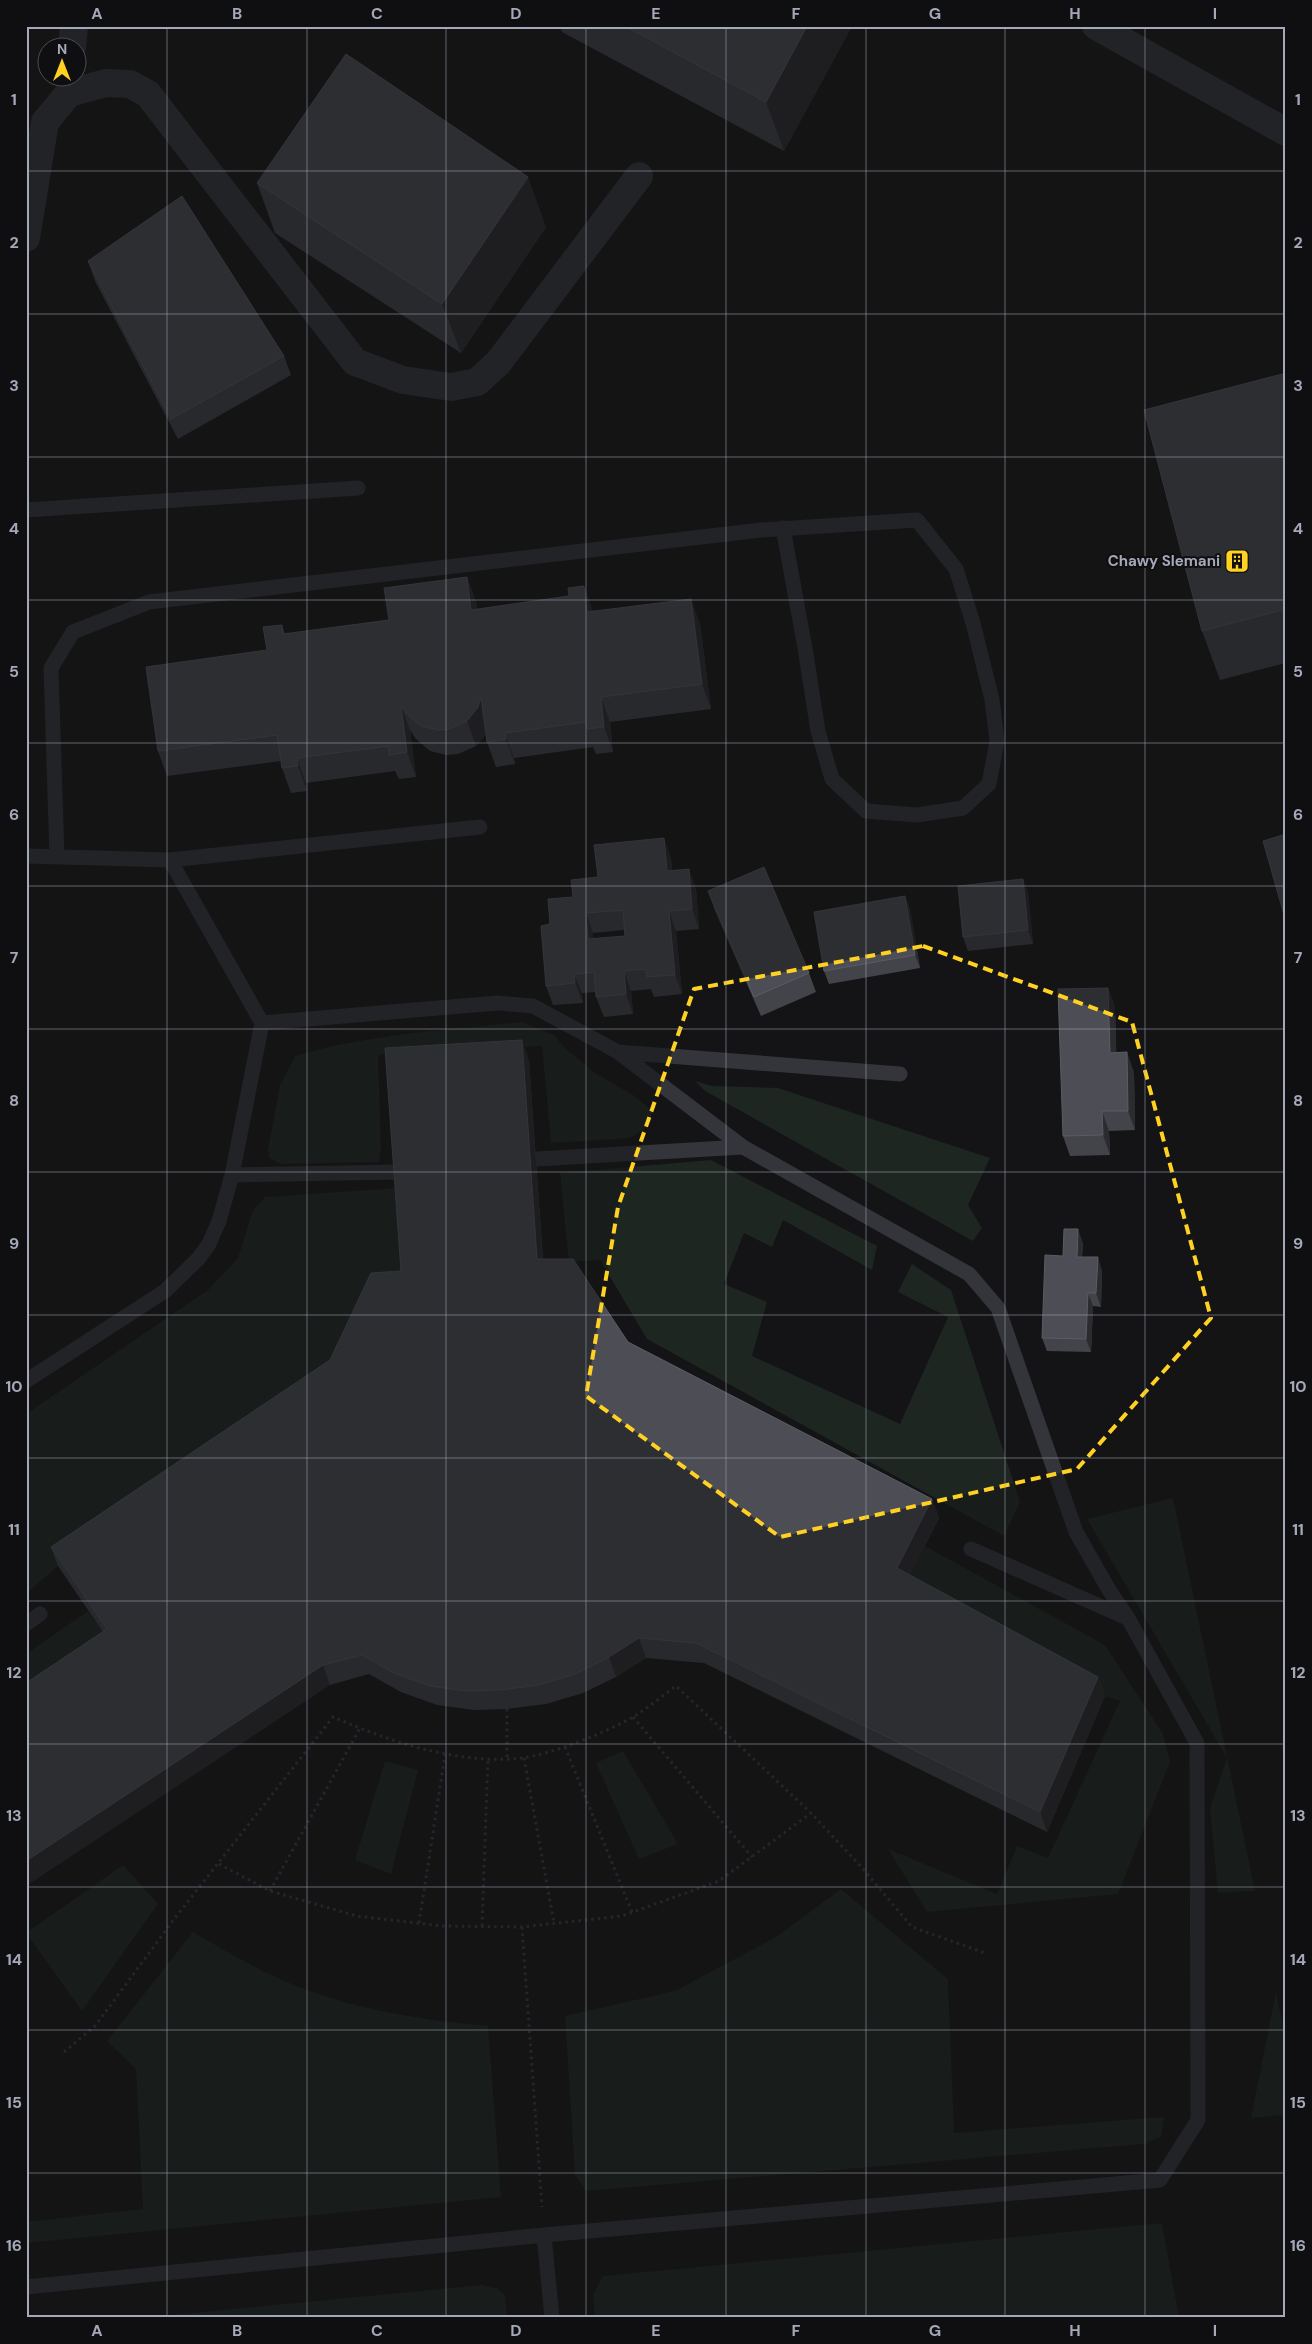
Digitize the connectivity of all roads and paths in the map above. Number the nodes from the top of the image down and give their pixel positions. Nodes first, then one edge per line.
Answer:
1 (1096, 26) edge
2 (88, 84) edge
3 (67, 88) edge
4 (1286, 132) edge
5 (640, 176) dead end
6 (26, 238) edge
7 (358, 488) dead end
8 (26, 510) edge
9 (782, 528) junction
10 (480, 826) dead end
11 (26, 856) edge
12 (56, 857) junction
13 (170, 860) junction
14 (262, 1023) junction
15 (618, 1052) junction
16 (900, 1074) dead end
17 (742, 1146) junction
18 (536, 1159) dead end
19 (400, 1172) edge
20 (232, 1175) junction
21 (26, 1381) edge
22 (971, 1549) dead end
23 (40, 1614) dead end
24 (1128, 1618) junction
25 (26, 1624) edge
26 (507, 1709) edge
27 (633, 1717) junction
28 (360, 1728) junction
29 (565, 1747) junction
30 (445, 1754) junction
31 (488, 1758) junction
32 (507, 1758) junction
33 (524, 1758) junction
34 (811, 1813) junction
35 (752, 1857) junction
36 (219, 1864) junction
37 (270, 1891) junction
38 (632, 1912) junction
39 (419, 1923) junction
40 (554, 1923) junction
41 (482, 1926) junction
42 (522, 1927) junction
43 (984, 1954) dead end
44 (64, 2052) dead end
45 (544, 2235) junction
46 (26, 2287) edge
47 (552, 2318) edge

1 - 4 street
2 - 5 street
3 - 6 street
7 - 8 lane
9 - 9 lane
9 - 12 lane
10 - 13 lane
11 - 12 lane
12 - 13 lane
13 - 14 lane
14 - 15 lane
14 - 20 lane
15 - 16 lane
15 - 17 lane
17 - 18 lane
17 - 24 lane
19 - 20 lane
20 - 21 lane
22 - 24 lane
23 - 25 lane
24 - 45 lane
26 - 32 path
27 - 29 path
27 - 34 path
27 - 35 path
28 - 30 path
28 - 36 path
28 - 37 path
29 - 33 path
29 - 38 path
30 - 31 path
30 - 39 path
31 - 32 path
31 - 41 path
32 - 33 path
33 - 40 path
34 - 35 path
34 - 43 path
35 - 38 path
36 - 37 path
36 - 44 path
37 - 39 path
38 - 40 path
39 - 41 path
40 - 42 path
41 - 42 path
42 - 45 path
45 - 46 lane
45 - 47 lane

